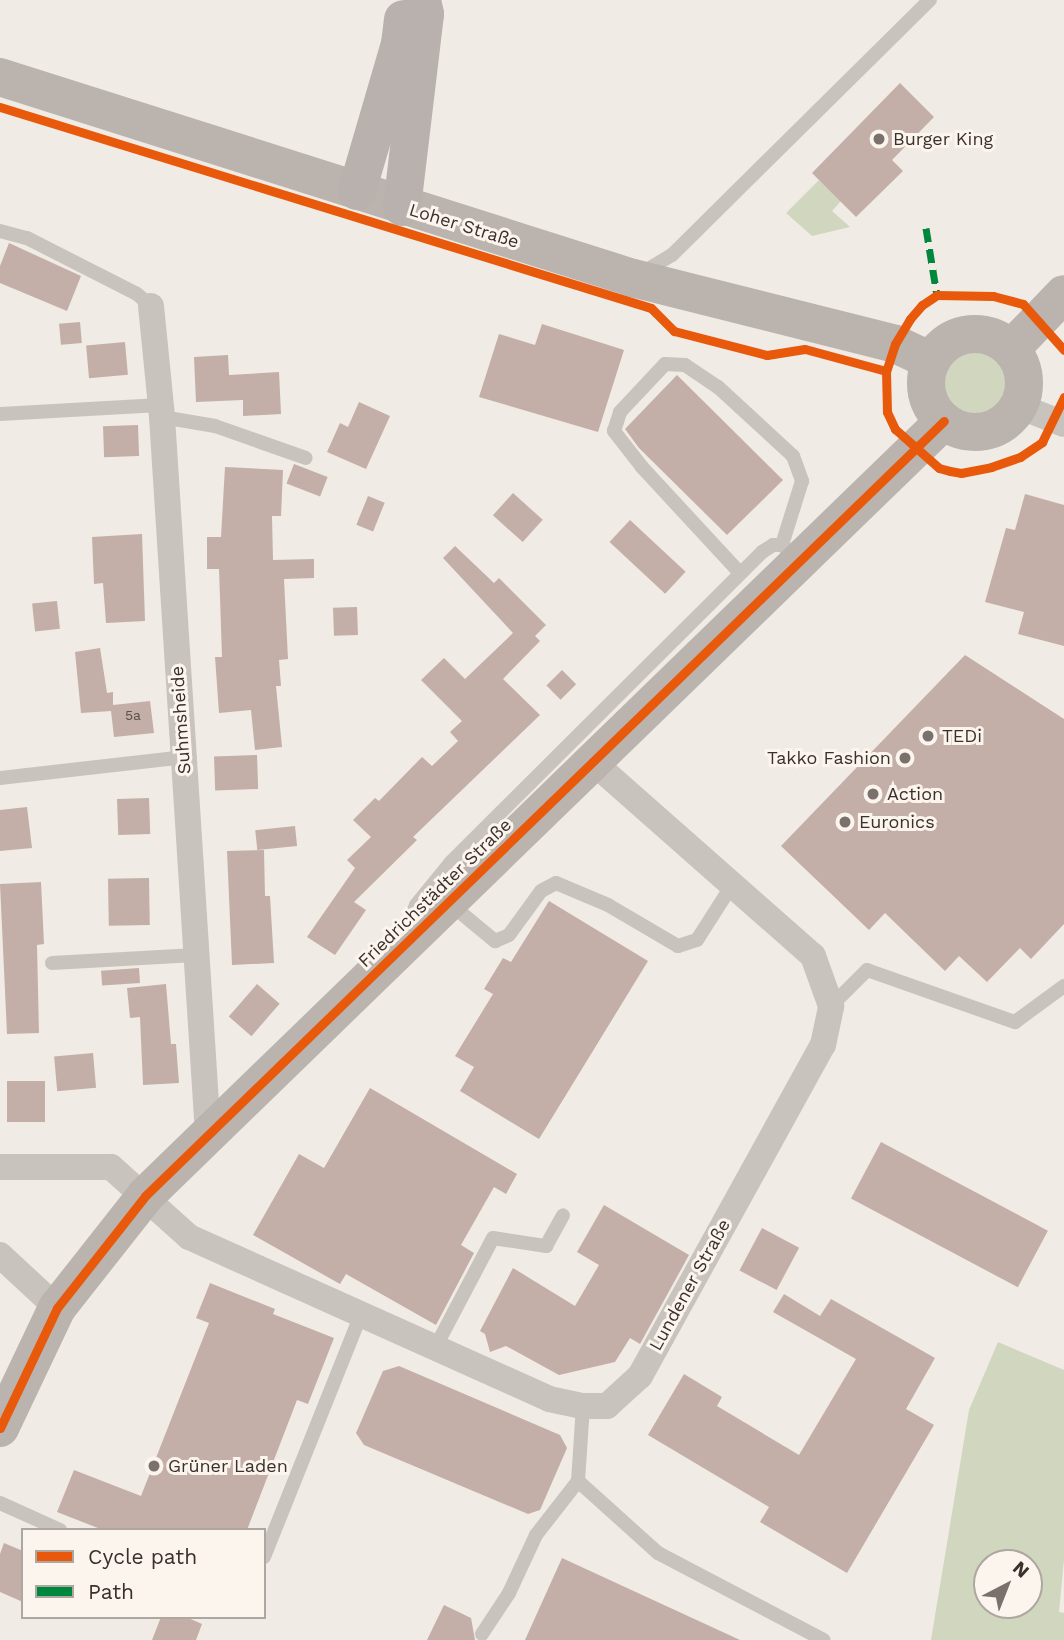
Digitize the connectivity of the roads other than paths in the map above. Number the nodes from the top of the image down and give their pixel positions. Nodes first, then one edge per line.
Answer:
1 (400, 0) edge
2 (422, 0) edge
3 (930, 0) edge
4 (0, 78) edge
5 (357, 191) junction
6 (402, 207) junction
7 (0, 231) edge
8 (681, 274) junction
9 (1064, 294) edge
10 (151, 306) joint
11 (1011, 349) junction
12 (931, 361) junction
13 (1019, 406) junction
14 (161, 411) junction
15 (0, 414) edge
16 (944, 421) junction
17 (1064, 424) edge
18 (306, 458) dead end
19 (791, 552) junction
20 (740, 573) junction
21 (183, 757) junction
22 (593, 762) junction
23 (0, 778) edge
24 (732, 885) junction
25 (448, 902) junction
26 (418, 931) junction
27 (196, 955) junction
28 (52, 963) dead end
29 (1064, 986) edge
30 (831, 1006) junction
31 (208, 1135) junction
32 (0, 1167) edge
33 (145, 1196) junction
34 (563, 1214) dead end
35 (0, 1255) edge
36 (57, 1308) junction
37 (361, 1315) junction
38 (435, 1348) junction
39 (583, 1406) junction
40 (0, 1428) edge
41 (578, 1481) junction
42 (0, 1503) edge
43 (56, 1528) edge
44 (266, 1552) edge
45 (482, 1634) dead end
46 (824, 1640) edge

1 - 5 main road
2 - 6 main road
3 - 8 lane
4 - 5 street, Loher Straße
5 - 6 street, Loher Straße
6 - 8 street, Loher Straße
7 - 10 lane
8 - 12 street, Loher Straße
9 - 11 street
10 - 14 street, Suhmsheide
11 - 12 street
11 - 13 street
12 - 16 street
13 - 16 street
13 - 17 street
14 - 15 lane
14 - 18 lane
14 - 21 street, Suhmsheide
16 - 19 street, Friedrichstädter Straße
19 - 20 lane
19 - 20 lane
19 - 22 street, Friedrichstädter Straße
20 - 26 lane
21 - 23 lane
21 - 27 street, Suhmsheide
22 - 24 street
22 - 25 street, Friedrichstädter Straße
24 - 25 lane
24 - 30 street
25 - 26 street, Friedrichstädter Straße
26 - 31 street, Friedrichstädter Straße
27 - 28 lane
27 - 31 street, Suhmsheide
29 - 30 lane
30 - 39 street, Lundener Straße
31 - 33 street, Friedrichstädter Straße
32 - 33 street
33 - 36 street, Friedrichstädter Straße
33 - 37 street, Lundener Straße
34 - 38 lane
35 - 36 street
36 - 40 street, Friedrichstädter Straße
37 - 38 street, Lundener Straße
37 - 44 lane
38 - 39 street, Lundener Straße
39 - 41 lane
41 - 45 lane
41 - 46 lane
42 - 43 lane

